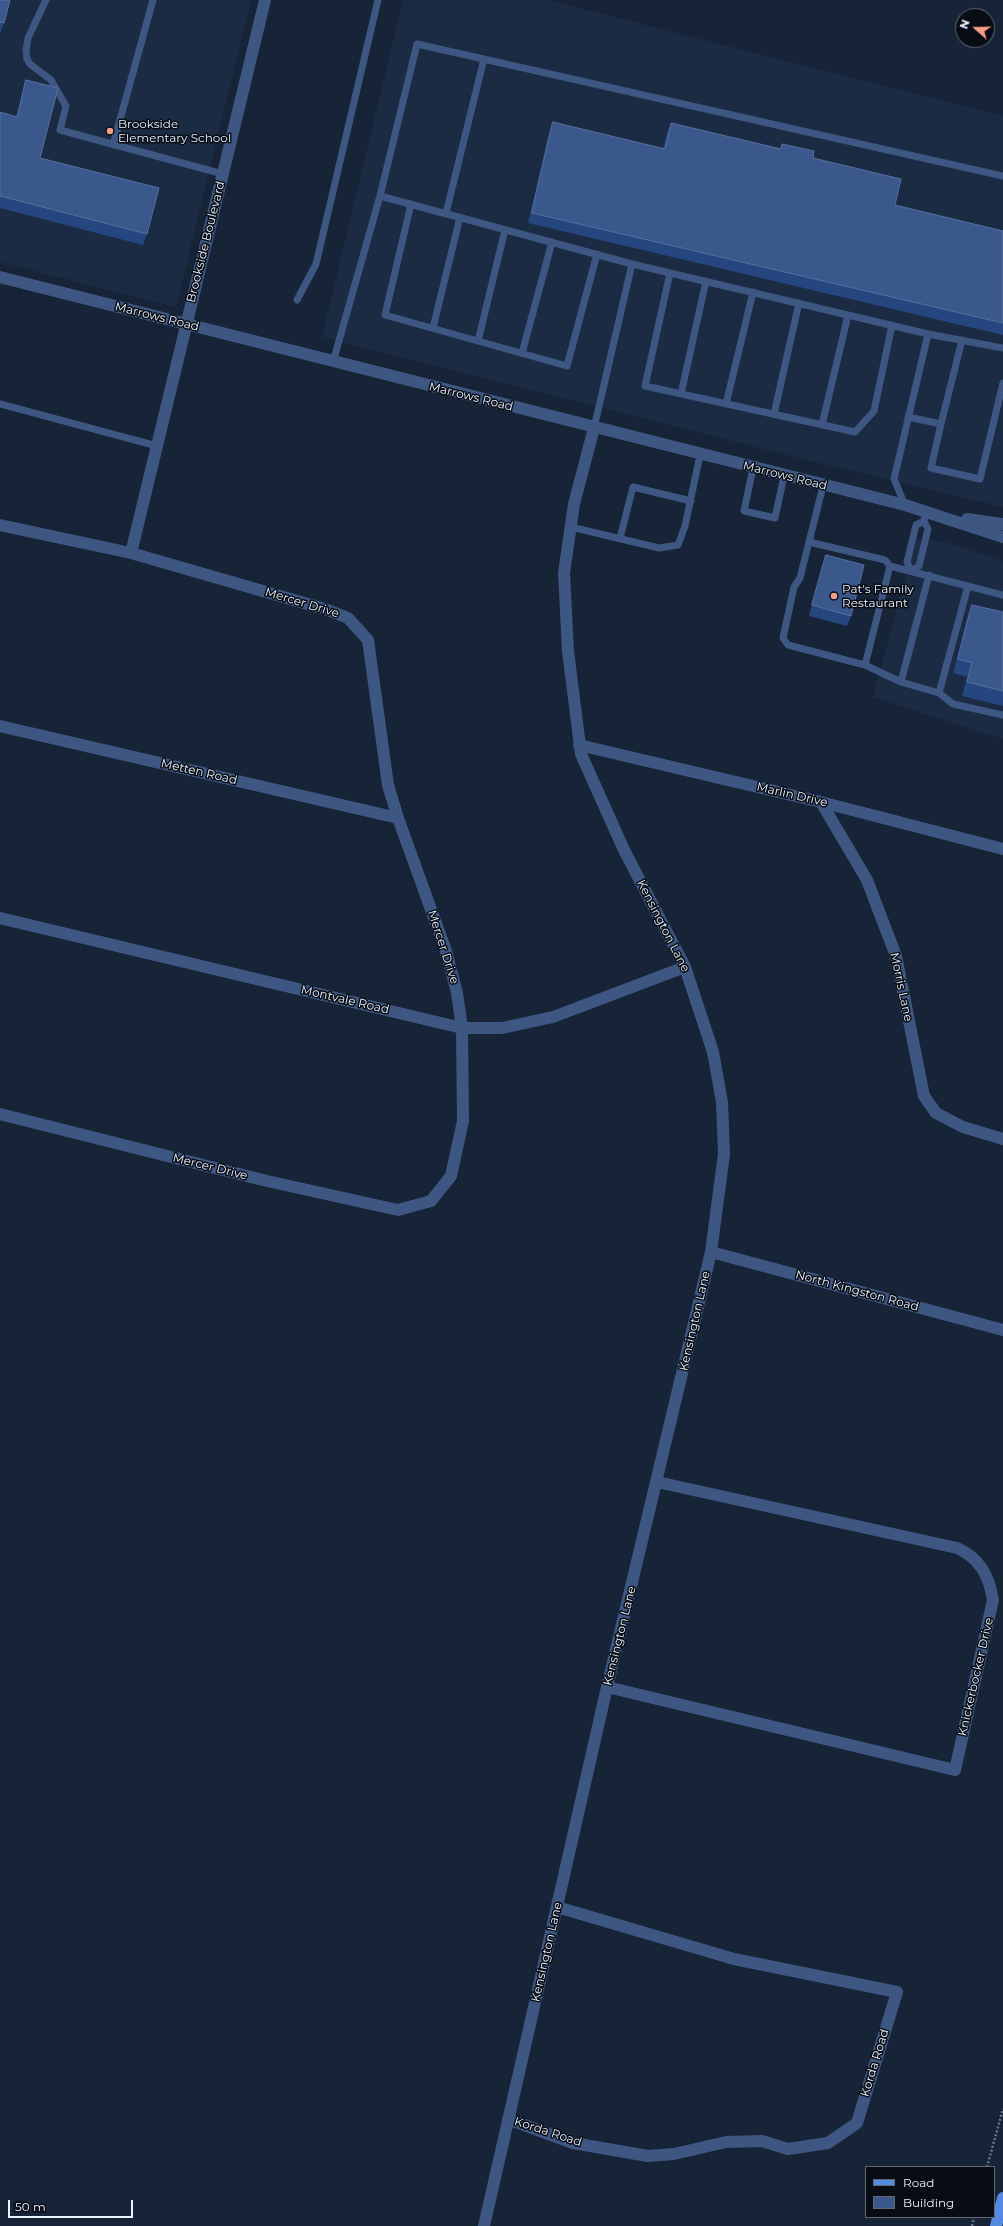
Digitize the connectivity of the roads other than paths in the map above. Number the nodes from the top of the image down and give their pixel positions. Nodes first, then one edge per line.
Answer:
1 (46, 0) edge
2 (153, 0) edge
3 (265, 0) edge
4 (378, 0) edge
5 (484, 59) junction
6 (113, 145) junction
7 (223, 174) junction
8 (1003, 176) edge
9 (380, 196) junction
10 (411, 204) junction
11 (446, 213) junction
12 (460, 217) junction
13 (505, 230) junction
14 (552, 242) junction
15 (597, 254) junction
16 (632, 264) junction
17 (670, 272) junction
18 (0, 277) edge
19 (706, 281) junction
20 (753, 292) junction
21 (297, 300) dead end
22 (799, 303) junction
23 (848, 314) junction
24 (186, 324) junction
25 (892, 325) junction
26 (433, 328) junction
27 (928, 334) junction
28 (962, 340) junction
29 (478, 341) junction
30 (1003, 348) edge
31 (522, 353) junction
32 (333, 362) junction
33 (1003, 388) edge
34 (682, 394) junction
35 (0, 404) edge
36 (726, 404) junction
37 (774, 414) junction
38 (908, 417) junction
39 (941, 424) junction
40 (822, 425) junction
41 (594, 428) junction
42 (157, 446) junction
43 (700, 455) junction
44 (753, 468) junction
45 (784, 476) junction
46 (823, 486) junction
47 (691, 501) junction
48 (905, 505) junction
49 (925, 516) junction
50 (942, 516) junction
51 (1003, 524) edge
52 (0, 525) edge
53 (571, 526) junction
54 (1003, 537) edge
55 (620, 538) junction
56 (809, 542) junction
57 (131, 553) junction
58 (890, 566) junction
59 (911, 571) junction
60 (929, 575) junction
61 (968, 586) junction
62 (1003, 595) edge
63 (865, 665) junction
64 (901, 682) junction
65 (939, 693) junction
66 (1003, 715) edge
67 (0, 726) edge
68 (579, 745) junction
69 (821, 802) junction
70 (398, 818) junction
71 (1003, 849) edge
72 (0, 918) edge
73 (686, 967) junction
74 (462, 1028) junction
75 (0, 1114) edge
76 (1003, 1139) edge
77 (710, 1252) junction
78 (1003, 1330) edge
79 (657, 1482) junction
80 (607, 1687) junction
81 (557, 1907) junction
82 (508, 2120) junction
83 (1003, 2198) edge
84 (484, 2226) edge
85 (996, 2226) edge

1 - 6 lane
2 - 6 lane
3 - 7 street, Brookside Boulevard
4 - 21 lane
5 - 8 lane
5 - 9 lane
5 - 11 lane
6 - 7 lane
7 - 24 street, Brookside Boulevard
9 - 10 lane
9 - 32 lane
10 - 11 lane
10 - 26 lane
11 - 12 lane
12 - 13 lane
12 - 26 lane
13 - 14 lane
13 - 29 lane
14 - 15 lane
14 - 31 lane
15 - 16 lane
15 - 31 lane
16 - 17 lane
16 - 41 lane
17 - 19 lane
17 - 34 lane
18 - 24 street, Marrows Road
19 - 20 lane
19 - 34 lane
20 - 22 lane
20 - 36 lane
22 - 23 lane
22 - 37 lane
23 - 25 lane
23 - 40 lane
24 - 32 street, Marrows Road
24 - 42 street, Brookside Boulevard
25 - 27 lane
25 - 40 lane
26 - 29 lane
27 - 28 lane
27 - 38 lane
28 - 30 lane
28 - 39 lane
29 - 31 lane
32 - 41 street, Marrows Road
33 - 39 lane
34 - 36 lane
35 - 42 lane
36 - 37 lane
37 - 40 lane
38 - 39 lane
38 - 48 lane
41 - 43 street, Marrows Road
41 - 53 street, Kensington Lane
42 - 57 street, Brookside Boulevard
43 - 44 street, Marrows Road
43 - 47 lane
44 - 45 street, Marrows Road
44 - 45 lane
45 - 46 street, Marrows Road
46 - 48 street, Marrows Road
46 - 56 lane
47 - 55 lane
47 - 55 lane
48 - 49 street, Marrows Road
49 - 50 street, Marrows Road
49 - 59 lane
49 - 59 lane
50 - 51 street, Marrows Road
50 - 54 street, Marrows Road
52 - 57 street, Mercer Drive
53 - 55 lane
53 - 68 street, Kensington Lane
56 - 58 lane
56 - 63 lane
57 - 70 street, Mercer Drive
58 - 59 lane
58 - 63 lane
59 - 60 lane
60 - 61 lane
60 - 64 lane
61 - 62 lane
61 - 65 lane
63 - 64 lane
64 - 65 lane
65 - 66 lane
67 - 70 street, Metten Road
68 - 69 street, Marlin Drive
68 - 73 street, Kensington Lane
69 - 71 street, Marlin Drive
69 - 76 street, Morris Lane
70 - 74 street, Mercer Drive
72 - 74 street, Montvale Road
73 - 74 street, Montvale Road
73 - 77 street, Kensington Lane
74 - 75 street, Mercer Drive
77 - 78 street, North Kingston Road
77 - 79 street, Kensington Lane
79 - 80 street, Kensington Lane
79 - 80 street, Knickerbocker Drive
80 - 81 street, Kensington Lane
81 - 82 street, Kensington Lane
81 - 82 street, Korda Road
82 - 84 street, Kensington Lane
83 - 85 main road

